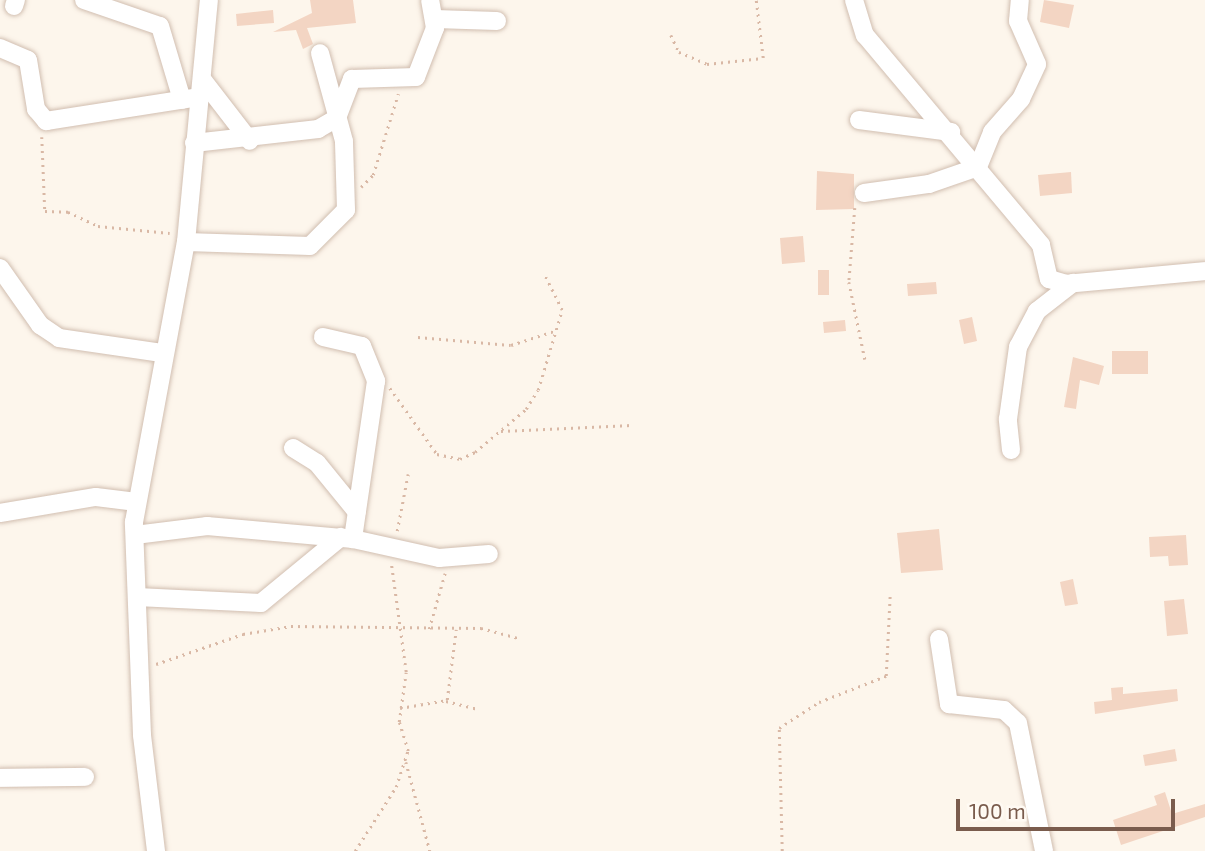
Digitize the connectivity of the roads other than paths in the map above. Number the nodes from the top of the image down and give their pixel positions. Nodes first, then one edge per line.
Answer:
1 (84, 0) edge
2 (209, 0) edge
3 (430, 0) edge
4 (854, 0) edge
5 (1020, 0) edge
6 (435, 19) junction
7 (497, 22) dead end
8 (0, 48) edge
9 (320, 53) dead end
10 (195, 92) junction
11 (337, 118) junction
12 (859, 120) dead end
13 (951, 132) junction
14 (250, 141) junction
15 (194, 143) junction
16 (978, 167) junction
17 (864, 193) road end
18 (187, 238) junction
19 (1205, 271) edge
20 (3, 277) edge
21 (1073, 283) junction
22 (323, 337) dead end
23 (162, 353) junction
24 (293, 448) dead end
25 (1011, 450) dead end
26 (137, 502) junction
27 (358, 512) junction
28 (0, 513) edge
29 (135, 535) junction
30 (347, 538) junction
31 (489, 554) dead end
32 (137, 597) junction
33 (939, 639) dead end
34 (85, 777) dead end
35 (0, 778) edge
36 (156, 851) edge
37 (1044, 851) edge

1 - 10 street
2 - 10 street
3 - 6 street
4 - 13 street
5 - 16 street
6 - 7 street
6 - 11 street
8 - 10 street
9 - 11 street
10 - 14 street
10 - 15 street
11 - 14 street
11 - 18 street
12 - 13 street
13 - 16 street
14 - 15 street
15 - 18 street
16 - 17 street
16 - 21 street
18 - 23 street
19 - 21 street
20 - 23 street
21 - 25 street
22 - 27 street
23 - 26 street
24 - 27 street
26 - 28 street
26 - 29 street
27 - 30 street
29 - 30 street
29 - 32 street
30 - 31 street
30 - 32 street
32 - 36 street
33 - 37 street
34 - 35 street

